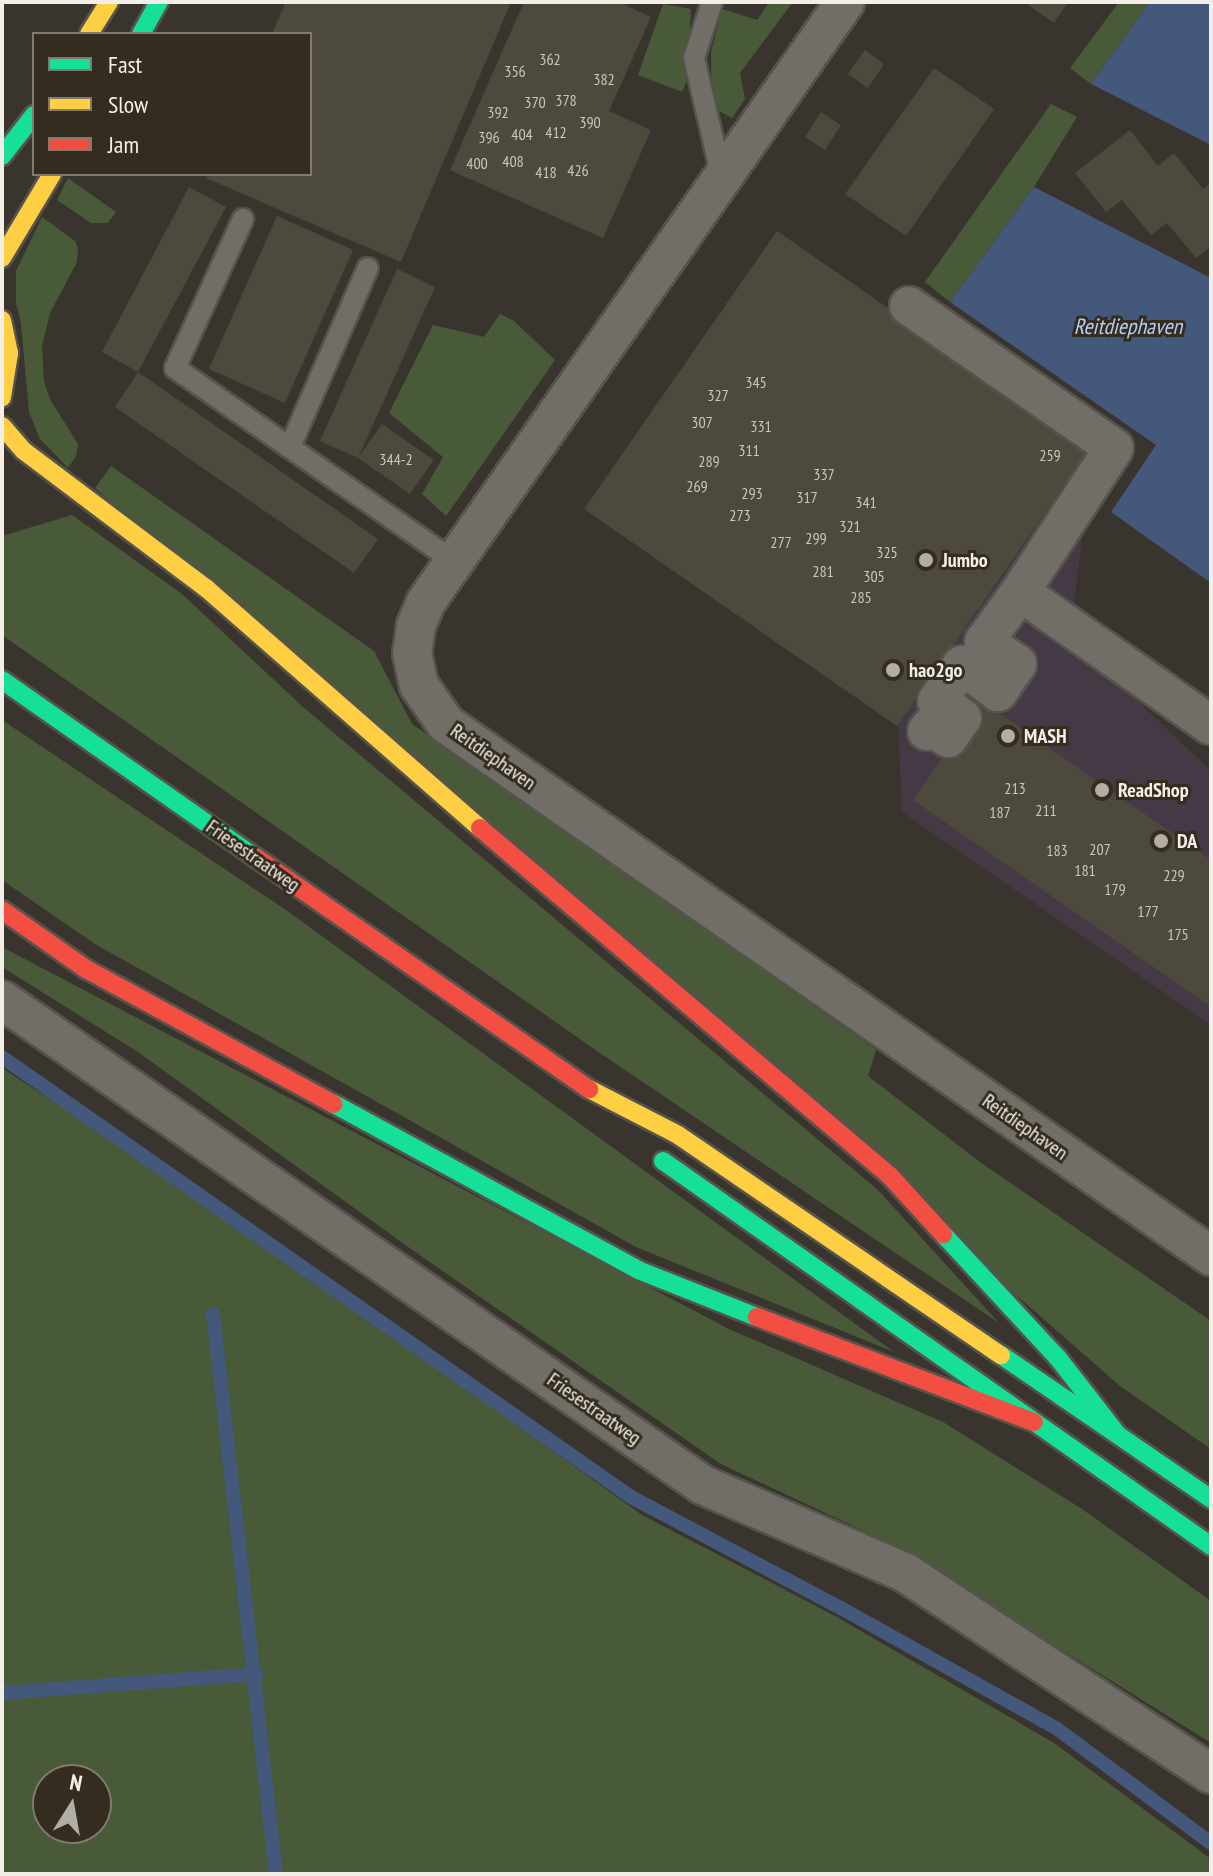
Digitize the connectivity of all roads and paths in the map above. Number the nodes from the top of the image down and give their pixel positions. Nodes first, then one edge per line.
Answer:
1 (109, 2) edge
2 (159, 2) edge
3 (712, 2) edge
4 (845, 2) edge
5 (90, 32) edge
6 (142, 32) edge
7 (32, 118) edge
8 (2, 156) edge
9 (51, 176) edge
10 (722, 178) junction
11 (243, 219) dead end
12 (2, 258) edge
13 (368, 268) dead end
14 (909, 306) dead end
15 (2, 320) edge
16 (2, 397) edge
17 (2, 426) edge
18 (290, 447) junction
19 (454, 561) junction
20 (1020, 592) junction
21 (2, 680) edge
22 (1211, 725) edge
23 (927, 731) dead end
24 (2, 910) edge
25 (2, 1000) edge
26 (583, 1086) junction
27 (627, 1128) dead end
28 (649, 1149) dead end
29 (1211, 1256) edge
30 (1034, 1422) junction
31 (1117, 1434) junction
32 (1211, 1499) edge
33 (1211, 1546) edge
34 (1211, 1774) edge

1 - 5 main road
2 - 6 main road
3 - 10 lane
4 - 10 street, Reitdiephaven
7 - 8 main road
9 - 12 main road
10 - 19 street, Reitdiephaven
11 - 18 lane
13 - 18 lane
14 - 20 street
15 - 16 main road
17 - 31 main road
18 - 19 lane
19 - 29 street, Reitdiephaven
20 - 22 street
20 - 23 street
21 - 26 main road, Friesestraatweg
24 - 30 main road
25 - 34 street, Friesestraatweg
26 - 27 main road, Friesestraatweg
26 - 31 main road, Friesestraatweg
28 - 30 main road
30 - 33 main road
31 - 32 main road, Friesestraatweg

